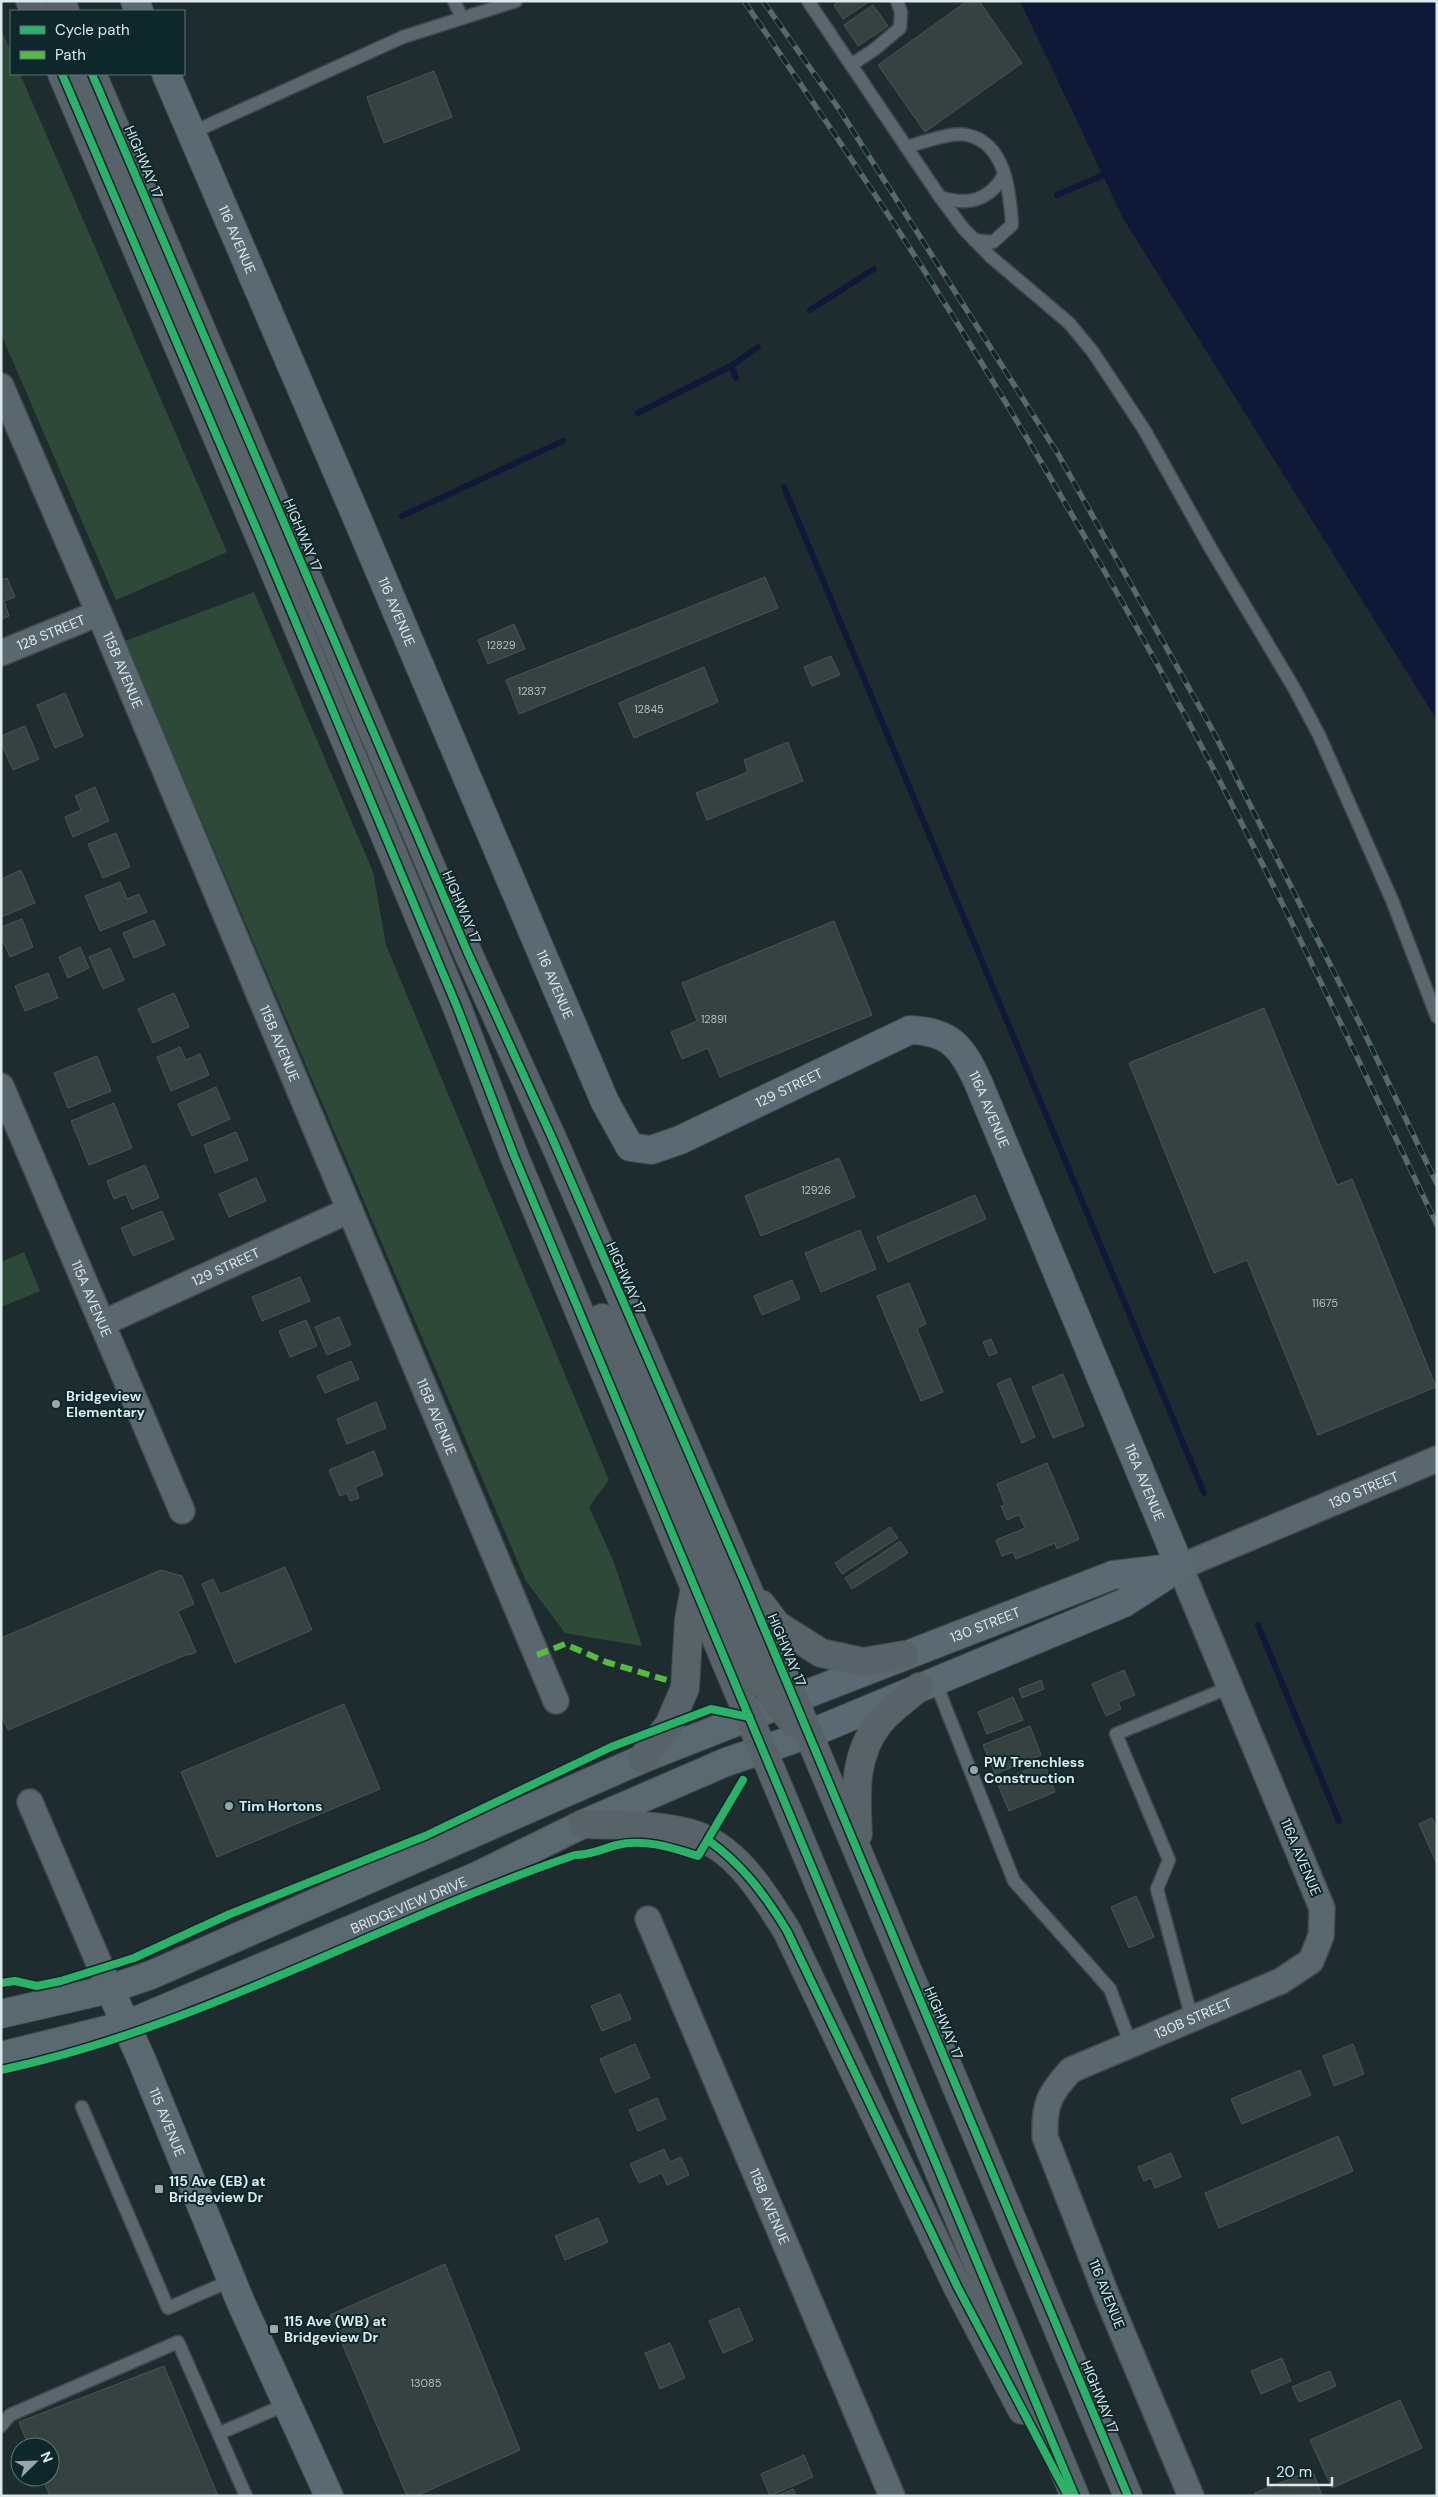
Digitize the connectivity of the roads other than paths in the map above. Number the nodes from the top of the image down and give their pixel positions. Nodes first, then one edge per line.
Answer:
1 (454, 1) edge
2 (516, 1) edge
3 (808, 1) edge
4 (897, 1) edge
5 (462, 18) junction
6 (850, 65) junction
7 (62, 75) edge
8 (92, 75) edge
9 (166, 75) edge
10 (191, 133) junction
11 (906, 147) junction
12 (1004, 175) junction
13 (940, 197) junction
14 (974, 240) junction
15 (1, 386) edge
16 (99, 613) junction
17 (1, 653) edge
18 (1437, 1017) edge
19 (948, 1038) joint
20 (1, 1086) edge
21 (630, 1147) joint
22 (515, 1158) junction
23 (350, 1210) junction
24 (103, 1323) junction
25 (1437, 1459) edge
26 (182, 1511) dead end
27 (1180, 1567) junction
28 (746, 1585) junction
29 (695, 1587) junction
30 (904, 1655) junction
31 (927, 1684) junction
32 (1230, 1686) junction
33 (556, 1701) dead end
34 (786, 1702) junction
35 (749, 1717) junction
36 (809, 1734) junction
37 (763, 1750) junction
38 (642, 1759) junction
39 (30, 1802) dead end
40 (583, 1824) junction
41 (859, 1853) junction
42 (648, 1919) dead end
43 (1321, 1936) joint
44 (110, 1989) junction
45 (1, 2014) edge
46 (1192, 2019) junction
47 (126, 2025) junction
48 (1131, 2045) junction
49 (1, 2056) edge
50 (1053, 2088) joint
51 (82, 2107) dead end
52 (232, 2280) junction
53 (287, 2404) junction
54 (1, 2426) edge
55 (220, 2433) junction
56 (246, 2496) edge
57 (329, 2496) edge
58 (892, 2496) edge
59 (1068, 2496) edge
60 (1075, 2496) edge
61 (1128, 2496) edge
62 (1191, 2496) edge

1 - 5 lane
2 - 5 lane
3 - 6 lane
4 - 6 lane
5 - 10 lane
6 - 11 lane
7 - 22 highway
8 - 28 highway, HIGHWAY 17
9 - 10 street, 116 AVENUE
10 - 21 street, 116 AVENUE
11 - 12 lane
11 - 13 lane
12 - 13 lane
12 - 14 lane
13 - 14 lane
14 - 18 lane
15 - 16 street, 115B AVENUE
16 - 17 street, 128 STREET
16 - 23 street, 115B AVENUE
19 - 21 street, 129 STREET
19 - 27 street, 116A AVENUE
20 - 24 street, 115A AVENUE
22 - 29 highway
22 - 34 highway
23 - 24 street, 129 STREET
23 - 33 street, 115B AVENUE
24 - 26 street, 115A AVENUE
25 - 27 street, 130 STREET
27 - 30 street, 130 STREET
27 - 31 street, 130 STREET
27 - 32 street, 116A AVENUE
28 - 30 highway
28 - 34 highway, HIGHWAY 17
29 - 35 highway
29 - 38 highway
30 - 34 street, 130 STREET
31 - 36 street, 130 STREET
31 - 41 highway
31 - 48 lane
32 - 43 street, 116A AVENUE
32 - 46 lane
34 - 35 main road
34 - 36 highway, HIGHWAY 17
35 - 37 highway
35 - 38 main road
36 - 37 main road, BRIDGEVIEW DRIVE
36 - 41 highway, HIGHWAY 17
37 - 40 main road, BRIDGEVIEW DRIVE
37 - 60 highway
38 - 44 main road
39 - 44 street, 115 AVENUE
40 - 47 main road, BRIDGEVIEW DRIVE
40 - 59 highway
41 - 61 highway, HIGHWAY 17
42 - 58 street, 115B AVENUE
43 - 46 street, 130B STREET
44 - 45 main road
44 - 47 street, 115 AVENUE
46 - 48 street, 130B STREET
47 - 49 main road, BRIDGEVIEW DRIVE
47 - 52 street, 115 AVENUE
48 - 50 street, 130B STREET
50 - 62 street, 116 AVENUE
51 - 52 lane
52 - 53 street, 115 AVENUE
53 - 55 lane
53 - 57 street, 115 AVENUE
54 - 55 lane
55 - 56 lane

